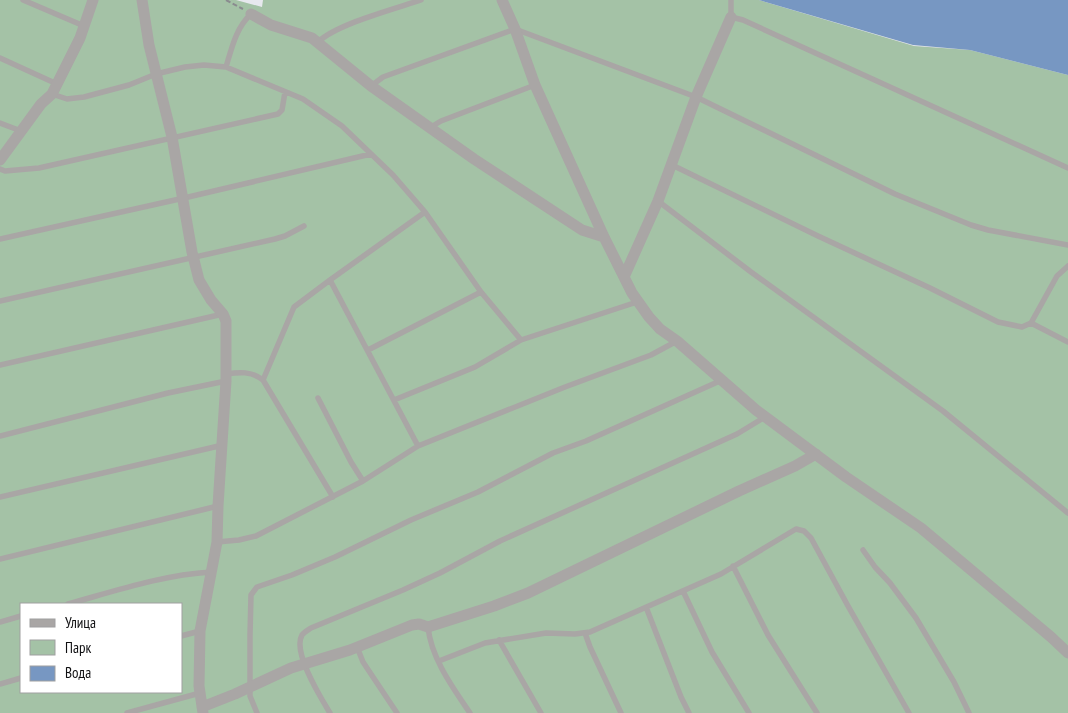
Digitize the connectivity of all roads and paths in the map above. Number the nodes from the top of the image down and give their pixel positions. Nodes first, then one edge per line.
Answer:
1 (23, 0) edge
2 (93, 0) edge
3 (142, 0) edge
4 (226, 0) edge
5 (421, 0) edge
6 (502, 0) edge
7 (731, 0) edge
8 (251, 14) junction
9 (731, 17) junction
10 (84, 26) junction
11 (515, 30) junction
12 (318, 42) junction
13 (0, 58) edge
14 (226, 67) junction
15 (156, 74) junction
16 (535, 84) junction
17 (371, 86) junction
18 (54, 89) junction
19 (285, 92) junction
20 (696, 97) junction
21 (0, 123) edge
22 (431, 127) junction
23 (21, 131) junction
24 (172, 137) junction
25 (371, 154) junction
26 (0, 160) edge
27 (672, 165) junction
28 (1068, 168) edge
29 (0, 169) edge
30 (184, 198) junction
31 (658, 201) junction
32 (425, 212) junction
33 (304, 226) dead end
34 (604, 236) junction
35 (0, 239) edge
36 (1068, 245) edge
37 (193, 258) junction
38 (1068, 266) edge
39 (624, 277) junction
40 (330, 280) junction
41 (481, 292) junction
42 (0, 301) edge
43 (637, 302) junction
44 (223, 314) junction
45 (1032, 323) junction
46 (521, 340) junction
47 (677, 341) junction
48 (1068, 342) edge
49 (368, 350) junction
50 (0, 365) edge
51 (226, 377) junction
52 (263, 380) junction
53 (722, 380) junction
54 (318, 398) dead end
55 (394, 400) junction
56 (765, 417) junction
57 (0, 436) edge
58 (222, 445) junction
59 (418, 446) junction
60 (816, 454) junction
61 (363, 481) junction
62 (0, 497) edge
63 (333, 497) junction
64 (218, 506) junction
65 (1068, 513) edge
66 (217, 542) junction
67 (863, 550) dead end
68 (0, 559) edge
69 (733, 566) junction
70 (211, 572) junction
71 (683, 591) junction
72 (71, 603) edge
73 (646, 607) junction
74 (20, 616) edge
75 (0, 622) edge
76 (428, 628) junction
77 (200, 631) junction
78 (585, 633) junction
79 (182, 636) edge
80 (499, 640) junction
81 (357, 647) junction
82 (1068, 653) edge
83 (439, 661) junction
84 (303, 664) junction
85 (20, 678) edge
86 (0, 684) edge
87 (250, 687) junction
88 (200, 693) junction
89 (202, 710) edge
90 (127, 713) edge
91 (257, 713) edge
92 (330, 713) edge
93 (397, 713) edge
94 (470, 713) edge
95 (540, 713) edge
96 (621, 713) edge
97 (689, 713) edge
98 (749, 713) edge
99 (817, 713) edge
100 (909, 713) edge
101 (969, 713) edge

1 - 10 lane
2 - 10 street
3 - 15 street
4 - 8 path
5 - 12 lane
6 - 11 street
7 - 9 lane
8 - 12 street
8 - 14 lane
9 - 20 street
9 - 28 lane
10 - 18 street
11 - 16 street
11 - 17 lane
11 - 20 lane
12 - 17 street
13 - 18 lane
14 - 15 lane
14 - 19 lane
15 - 18 lane
15 - 24 street
16 - 22 lane
16 - 34 street
17 - 22 street
18 - 23 street
19 - 24 lane
19 - 25 lane
20 - 27 street
20 - 36 lane
21 - 23 lane
22 - 34 street
23 - 26 street
24 - 29 lane
24 - 30 street
25 - 30 lane
25 - 32 lane
27 - 31 street
27 - 45 lane
30 - 35 lane
30 - 37 street
31 - 39 street
31 - 65 lane
32 - 40 lane
32 - 41 lane
33 - 37 lane
34 - 39 street
37 - 42 lane
37 - 44 street
38 - 45 lane
39 - 43 street
40 - 49 lane
40 - 52 lane
41 - 46 lane
41 - 49 lane
43 - 46 lane
43 - 47 street
44 - 50 lane
44 - 51 street
45 - 48 lane
46 - 55 lane
47 - 53 street
47 - 59 lane
49 - 55 lane
51 - 52 lane
51 - 57 lane
51 - 58 street
52 - 63 lane
53 - 56 street
53 - 87 lane
54 - 61 lane
55 - 59 lane
56 - 60 street
56 - 84 lane
58 - 62 lane
58 - 64 street
59 - 61 lane
60 - 76 street
60 - 82 street
61 - 63 lane
63 - 66 lane
64 - 66 street
64 - 68 lane
66 - 70 street
67 - 101 lane
69 - 71 lane
69 - 99 lane
69 - 100 lane
70 - 72 lane
70 - 77 street
71 - 73 lane
71 - 98 lane
73 - 78 lane
73 - 97 lane
74 - 75 lane
76 - 81 street
76 - 83 lane
77 - 79 lane
77 - 88 street
78 - 80 lane
78 - 96 lane
80 - 83 lane
80 - 95 lane
81 - 84 street
81 - 93 lane
83 - 94 lane
84 - 87 street
84 - 92 lane
85 - 86 lane
87 - 89 street
87 - 91 lane
88 - 89 street
88 - 90 lane

